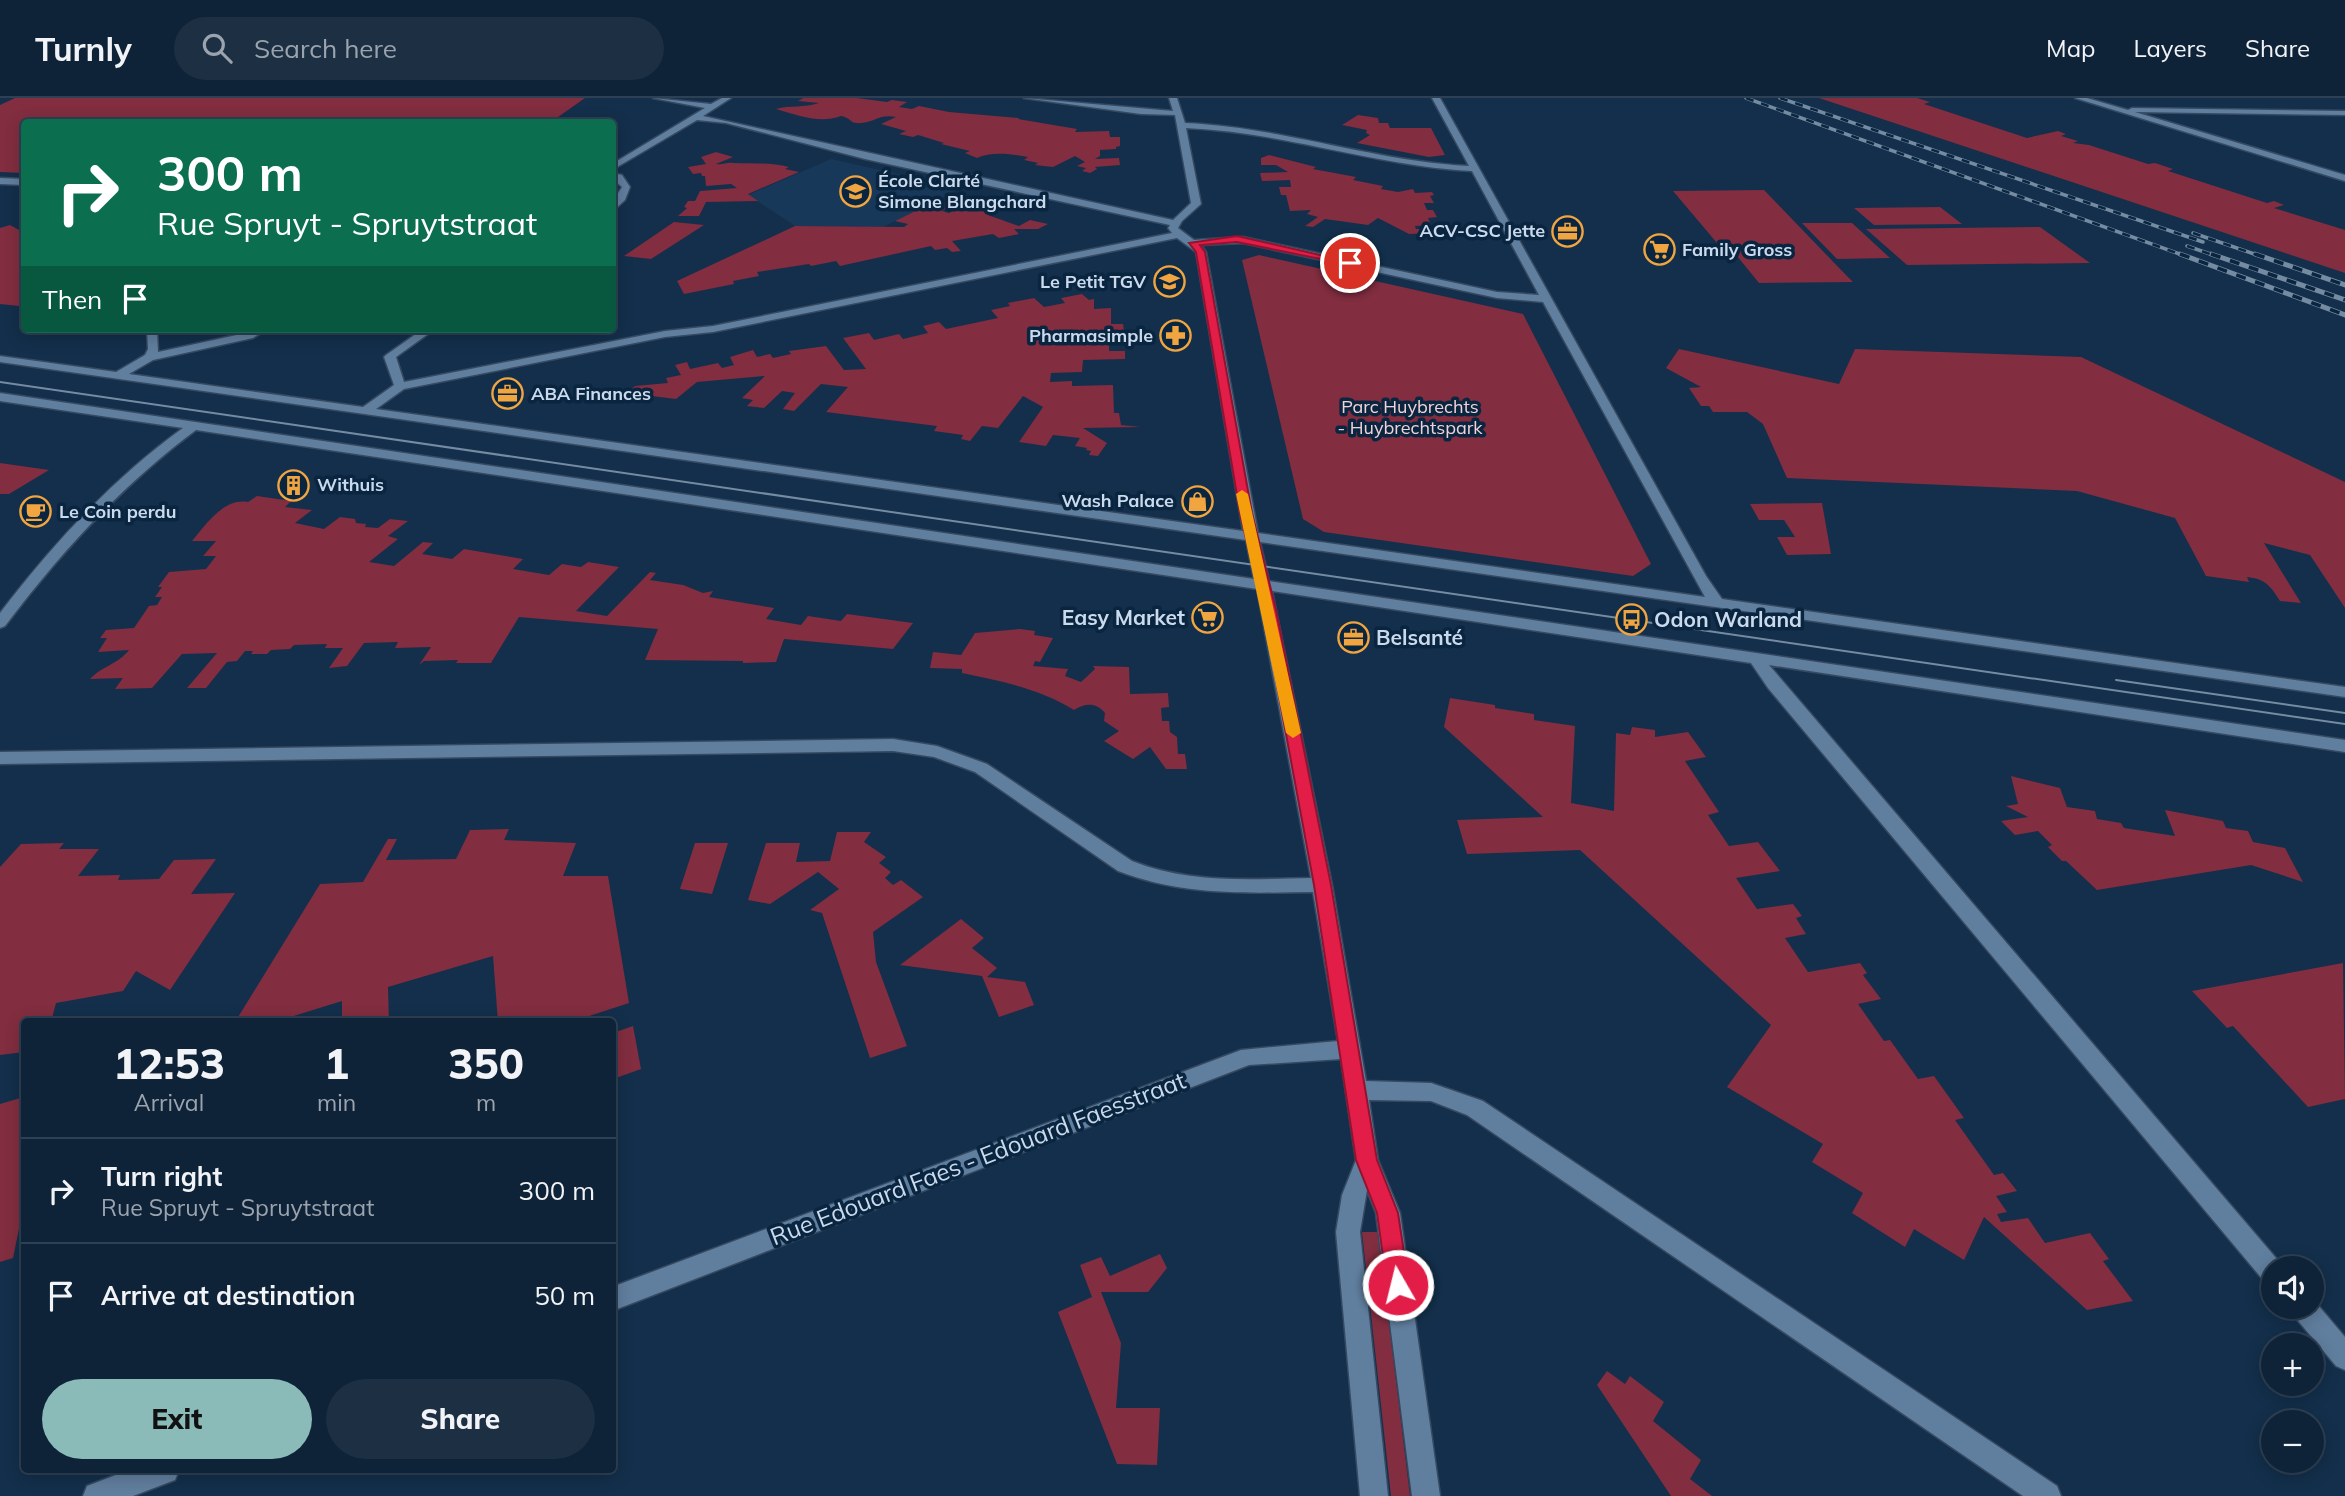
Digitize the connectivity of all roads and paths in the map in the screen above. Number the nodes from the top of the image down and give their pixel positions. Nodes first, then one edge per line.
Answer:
1 (657, 98) edge
2 (727, 98) edge
3 (1028, 98) edge
4 (1173, 98) edge
5 (1436, 98) edge
6 (2078, 98) edge
7 (712, 107) junction
8 (2122, 111) junction
9 (1177, 113) junction
10 (2345, 113) edge
11 (695, 117) junction
12 (1182, 125) junction
13 (616, 166) edge
14 (1475, 169) junction
15 (616, 176) edge
16 (2345, 178) edge
17 (0, 181) edge
18 (21, 183) edge
19 (616, 205) edge
20 (1175, 222) junction
21 (1178, 235) junction
22 (1194, 243) junction
23 (1547, 299) junction
24 (152, 333) edge
25 (255, 333) edge
26 (424, 333) edge
27 (149, 357) junction
28 (0, 359) edge
29 (117, 376) junction
30 (400, 386) junction
31 (0, 397) edge
32 (365, 411) junction
33 (194, 426) junction
34 (1251, 537) junction
35 (1263, 584) junction
36 (1717, 603) junction
37 (0, 623) edge
38 (1756, 658) junction
39 (2345, 692) edge
40 (2345, 746) edge
41 (0, 758) edge
42 (1323, 885) junction
43 (1351, 1049) junction
44 (1357, 1090) junction
45 (1367, 1160) junction
46 (2261, 1259) edge
47 (616, 1297) edge
48 (2312, 1319) edge
49 (2345, 1357) edge
50 (157, 1473) edge
51 (97, 1496) edge
52 (1374, 1496) edge
53 (1426, 1496) edge
54 (2047, 1496) edge

1 - 7 street
2 - 7 street
3 - 9 street
4 - 9 street
5 - 14 street
6 - 8 street
7 - 11 street
8 - 10 street
8 - 16 street
9 - 12 street
11 - 13 street
11 - 20 street
12 - 14 street
12 - 20 street
14 - 23 street
15 - 19 street
17 - 18 street
20 - 21 street
21 - 22 street
21 - 30 street
22 - 23 street
22 - 34 street
23 - 36 street
24 - 27 street
25 - 27 street
26 - 30 street
27 - 29 street
28 - 29 street
29 - 32 street
30 - 32 street
31 - 33 street
32 - 34 street
33 - 35 street
33 - 37 street
34 - 35 street
34 - 36 street
35 - 38 street
35 - 42 street
36 - 39 street
38 - 40 street
38 - 46 street
41 - 42 street
42 - 43 street
43 - 44 street
43 - 47 street, Rue Edouard Faes - Edouard Faesstraat
44 - 45 street
44 - 54 street
45 - 52 street
45 - 53 street
48 - 49 street
50 - 51 street

